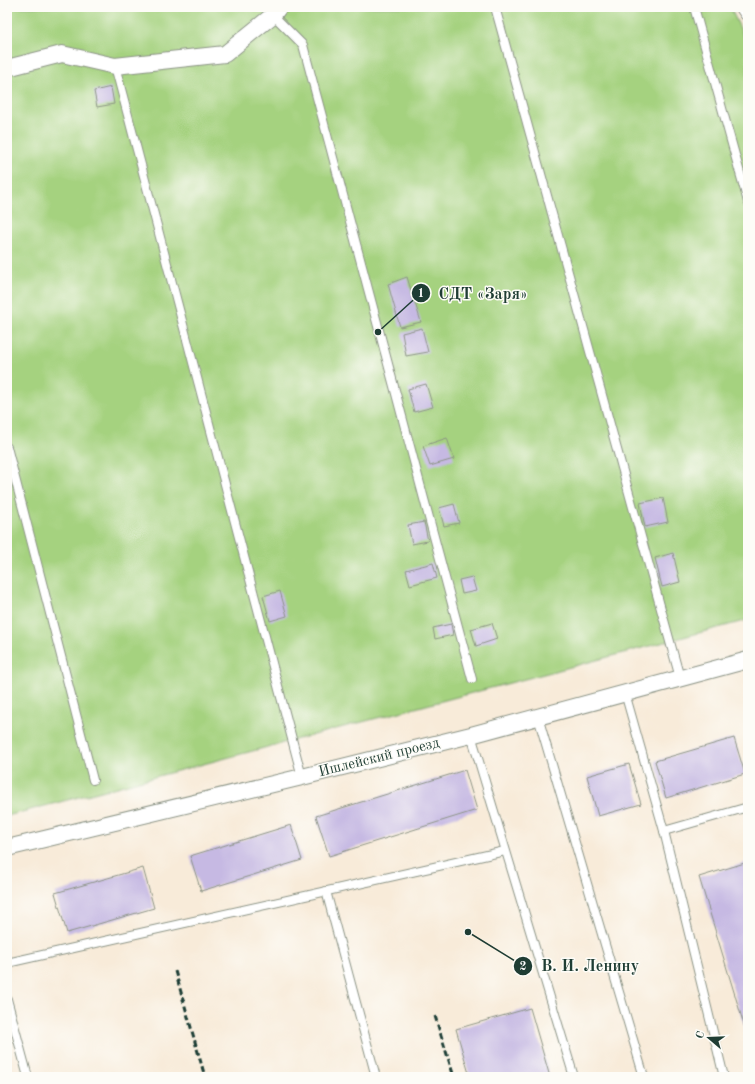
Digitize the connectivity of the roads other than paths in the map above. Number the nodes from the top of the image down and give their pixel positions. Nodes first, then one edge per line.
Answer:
1 (495, 7) edge
2 (694, 7) edge
3 (744, 7) edge
4 (276, 11) edge
5 (748, 13) edge
6 (115, 66) junction
7 (7, 68) edge
8 (748, 202) edge
9 (7, 447) edge
10 (748, 660) edge
11 (680, 678) junction
12 (472, 679) dead end
13 (624, 694) junction
14 (538, 717) junction
15 (471, 735) junction
16 (302, 777) junction
17 (93, 780) dead end
18 (748, 807) edge
19 (664, 831) junction
20 (7, 848) edge
21 (506, 850) junction
22 (326, 891) junction
23 (7, 963) edge
24 (7, 999) edge
25 (28, 1077) edge
26 (376, 1077) edge
27 (574, 1077) edge
28 (644, 1077) edge
29 (724, 1077) edge

1 - 11 lane
2 - 8 lane
3 - 5 street
4 - 6 street
4 - 12 lane
6 - 7 street
6 - 16 lane
9 - 17 lane
10 - 11 street, Ишлейский проезд
11 - 13 street, Ишлейский проезд
13 - 14 street, Ишлейский проезд
13 - 19 lane
14 - 15 street, Ишлейский проезд
14 - 28 lane
15 - 16 street, Ишлейский проезд
15 - 21 lane
16 - 20 street, Ишлейский проезд
18 - 19 lane
19 - 29 lane
21 - 22 lane
21 - 27 lane
22 - 23 lane
22 - 26 lane
24 - 25 lane

